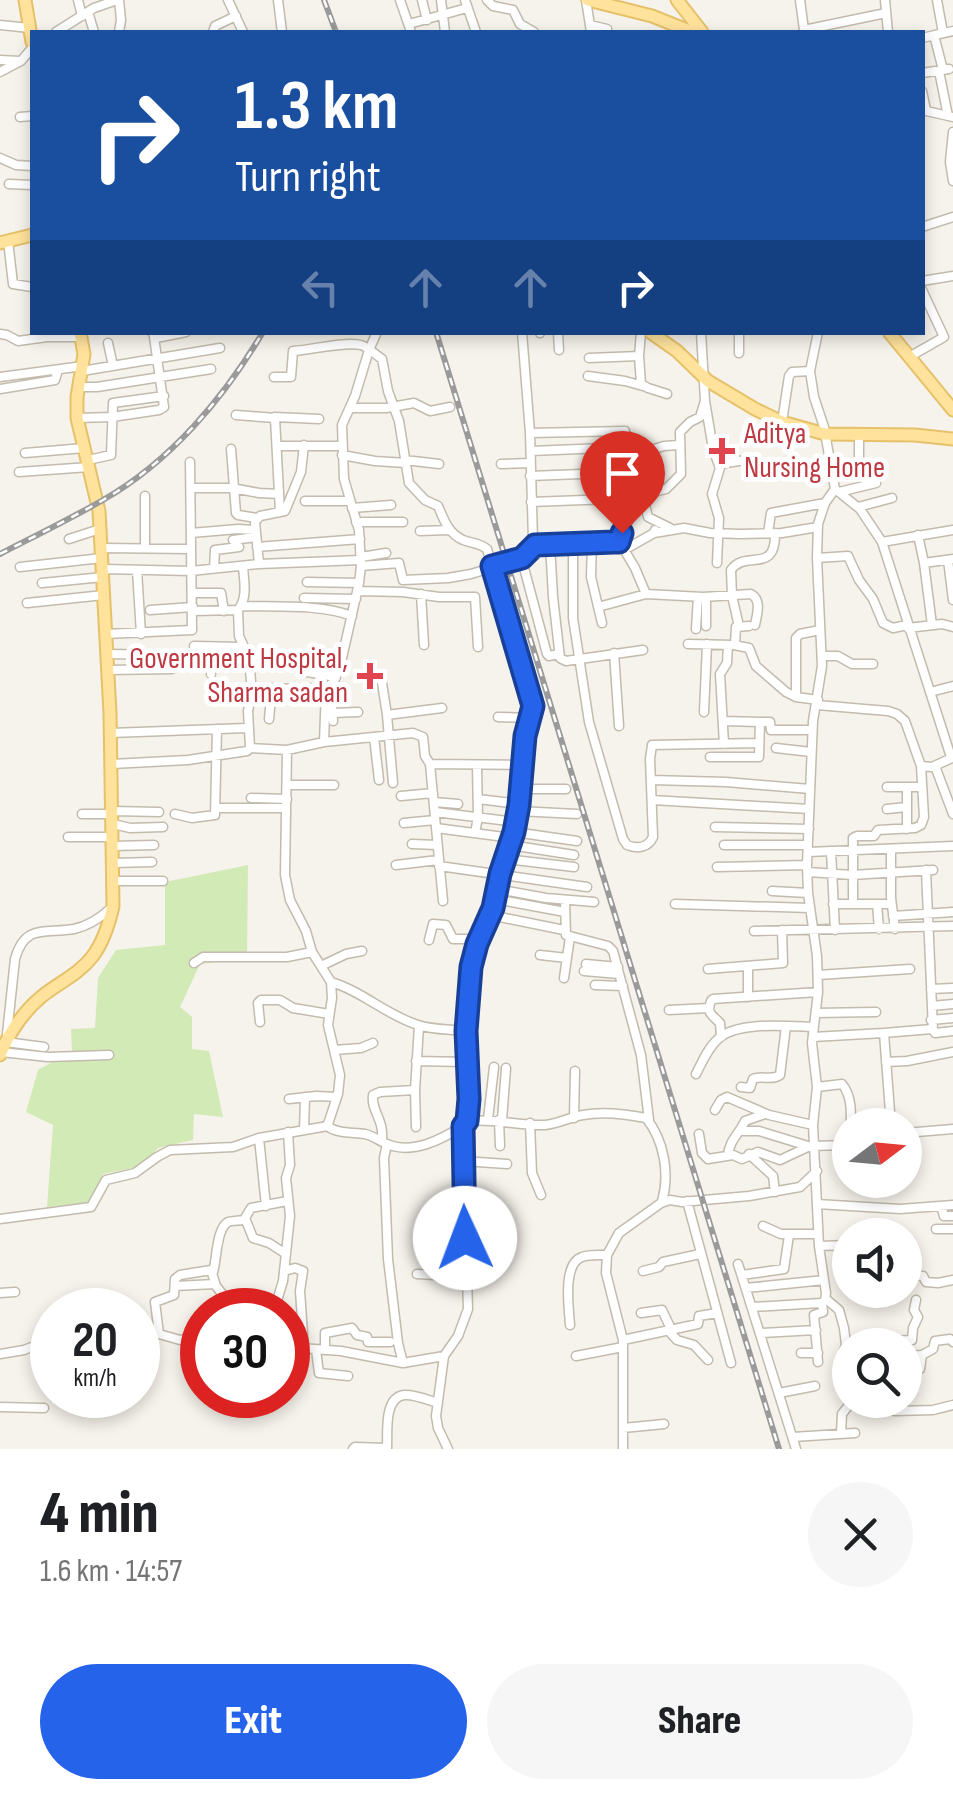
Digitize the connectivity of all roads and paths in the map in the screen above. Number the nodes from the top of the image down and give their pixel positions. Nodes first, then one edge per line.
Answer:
1 (25, 0) edge
2 (78, 0) edge
3 (118, 0) edge
4 (228, 0) edge
5 (278, 0) edge
6 (400, 0) edge
7 (422, 0) edge
8 (441, 0) edge
9 (487, 0) edge
10 (587, 0) edge
11 (677, 0) edge
12 (800, 0) edge
13 (885, 0) edge
14 (937, 0) edge
15 (466, 4) edge
16 (886, 12) junction
17 (85, 14) junction
18 (444, 15) junction
19 (236, 16) junction
20 (427, 20) junction
21 (0, 26) edge
22 (30, 28) joint
23 (410, 28) edge
24 (670, 28) edge
25 (590, 29) edge
26 (607, 29) dead end
27 (59, 30) edge
28 (93, 30) edge
29 (119, 30) edge
30 (214, 30) edge
31 (242, 30) edge
32 (282, 30) edge
33 (445, 30) edge
34 (474, 30) edge
35 (530, 30) edge
36 (700, 30) edge
37 (804, 30) edge
38 (808, 30) edge
39 (888, 30) edge
40 (953, 30) edge
41 (938, 34) junction
42 (925, 37) edge
43 (30, 48) edge
44 (0, 60) edge
45 (21, 61) junction
46 (944, 70) junction
47 (0, 72) edge
48 (925, 73) edge
49 (925, 110) edge
50 (30, 116) edge
51 (20, 117) dead end
52 (950, 117) edge
53 (953, 132) edge
54 (0, 158) edge
55 (30, 166) edge
56 (953, 181) edge
57 (9, 184) dead end
58 (30, 185) edge
59 (953, 217) edge
60 (925, 226) edge
61 (30, 236) edge
62 (4, 242) edge
63 (953, 276) edge
64 (925, 281) edge
65 (30, 287) edge
66 (925, 297) edge
67 (934, 314) junction
68 (925, 320) edge
69 (0, 334) edge
70 (80, 335) edge
71 (153, 335) edge
72 (323, 335) edge
73 (376, 335) edge
74 (522, 335) edge
75 (558, 335) edge
76 (641, 335) edge
77 (654, 335) edge
78 (700, 335) edge
79 (739, 335) edge
80 (817, 335) edge
81 (897, 336) edge
82 (108, 344) dead end
83 (324, 346) junction
84 (220, 348) dead end
85 (369, 350) junction
86 (558, 350) dead end
87 (739, 353) dead end
88 (639, 356) junction
89 (909, 357) junction
90 (589, 358) dead end
91 (156, 359) junction
92 (112, 366) junction
93 (83, 369) junction
94 (212, 369) dead end
95 (58, 370) junction
96 (810, 371) junction
97 (160, 376) junction
98 (588, 376) dead end
99 (0, 377) edge
100 (274, 377) dead end
101 (703, 377) junction
102 (643, 386) junction
103 (79, 387) junction
104 (0, 390) edge
105 (667, 394) dead end
106 (705, 400) junction
107 (951, 405) edge
108 (394, 407) junction
109 (350, 408) junction
110 (450, 408) dead end
111 (236, 415) dead end
112 (112, 416) junction
113 (77, 418) junction
114 (275, 418) junction
115 (319, 419) dead end
116 (782, 422) junction
117 (530, 433) junction
118 (825, 434) junction
119 (859, 434) junction
120 (953, 439) edge
121 (304, 445) junction
122 (680, 445) junction
123 (277, 446) junction
124 (230, 449) dead end
125 (342, 450) junction
126 (531, 451) junction
127 (630, 452) junction
128 (25, 453) dead end
129 (87, 458) junction
130 (746, 460) dead end
131 (405, 461) junction
132 (190, 462) dead end
133 (440, 464) dead end
134 (501, 464) dead end
135 (530, 464) junction
136 (719, 464) junction
137 (18, 472) dead end
138 (633, 472) junction
139 (859, 475) dead end
140 (530, 476) junction
141 (876, 483) dead end
142 (191, 488) junction
143 (232, 488) junction
144 (837, 490) junction
145 (279, 494) junction
146 (144, 496) dead end
147 (640, 498) junction
148 (892, 498) dead end
149 (305, 502) dead end
150 (531, 502) junction
151 (824, 503) junction
152 (350, 504) junction
153 (390, 505) dead end
154 (858, 507) junction
155 (280, 512) junction
156 (257, 518) junction
157 (655, 520) junction
158 (356, 522) junction
159 (402, 522) dead end
160 (818, 525) junction
161 (672, 529) junction
162 (100, 530) junction
163 (449, 530) junction
164 (953, 530) edge
165 (420, 531) dead end
166 (191, 532) junction
167 (654, 533) junction
168 (718, 533) junction
169 (772, 533) junction
170 (918, 535) junction
171 (256, 538) junction
172 (69, 539) dead end
173 (360, 539) junction
174 (572, 542) junction
175 (592, 542) junction
176 (882, 542) junction
177 (550, 544) junction
178 (535, 545) junction
179 (622, 546) junction
180 (145, 548) junction
181 (191, 549) junction
182 (386, 553) dead end
183 (522, 558) junction
184 (817, 558) junction
185 (950, 560) edge
186 (361, 561) junction
187 (924, 562) junction
188 (102, 563) junction
189 (717, 563) dead end
190 (258, 564) junction
191 (244, 566) junction
192 (492, 566) junction
193 (20, 568) dead end
194 (214, 568) junction
195 (137, 570) junction
196 (191, 570) junction
197 (307, 582) dead end
198 (42, 583) dead end
199 (357, 591) junction
200 (500, 592) junction
201 (192, 593) junction
202 (422, 594) junction
203 (646, 594) junction
204 (104, 595) junction
205 (732, 596) junction
206 (475, 597) junction
207 (702, 597) junction
208 (304, 598) dead end
209 (953, 600) edge
210 (27, 602) dead end
211 (598, 606) junction
212 (240, 608) junction
213 (193, 609) junction
214 (150, 610) dead end
215 (224, 610) junction
216 (573, 610) junction
217 (554, 611) junction
218 (352, 616) junction
219 (602, 623) dead end
220 (748, 625) junction
221 (932, 625) junction
222 (907, 626) junction
223 (701, 627) dead end
224 (953, 627) edge
225 (820, 630) junction
226 (105, 634) junction
227 (141, 634) junction
228 (688, 644) dead end
229 (706, 644) junction
230 (424, 645) dead end
231 (731, 645) junction
232 (194, 646) dead end
233 (210, 647) junction
234 (242, 647) junction
235 (478, 647) dead end
236 (643, 650) dead end
237 (106, 654) junction
238 (171, 654) dead end
239 (559, 654) junction
240 (614, 654) junction
241 (822, 656) junction
242 (579, 658) junction
243 (873, 664) dead end
244 (172, 669) dead end
245 (108, 670) junction
246 (307, 672) dead end
247 (211, 674) dead end
248 (336, 676) junction
249 (382, 683) dead end
250 (953, 686) edge
251 (328, 687) junction
252 (272, 688) junction
253 (930, 692) junction
254 (252, 693) junction
255 (796, 697) junction
256 (817, 702) junction
257 (442, 708) dead end
258 (358, 712) dead end
259 (704, 712) dead end
260 (387, 715) junction
261 (498, 717) dead end
262 (530, 718) junction
263 (269, 719) dead end
264 (724, 721) junction
265 (760, 722) junction
266 (619, 726) dead end
267 (247, 728) junction
268 (217, 729) junction
269 (812, 730) junction
270 (110, 733) junction
271 (388, 735) junction
272 (374, 737) junction
273 (324, 742) junction
274 (724, 744) junction
275 (759, 744) junction
276 (250, 748) junction
277 (776, 748) dead end
278 (287, 750) junction
279 (812, 752) junction
280 (218, 756) junction
281 (710, 757) dead end
282 (952, 758) edge
283 (112, 764) junction
284 (430, 764) junction
285 (522, 765) junction
286 (476, 766) junction
287 (921, 766) junction
288 (935, 766) junction
289 (379, 780) dead end
290 (651, 780) junction
291 (392, 783) dead end
292 (766, 784) junction
293 (287, 785) junction
294 (334, 785) dead end
295 (887, 787) dead end
296 (907, 787) junction
297 (566, 788) dead end
298 (922, 788) junction
299 (520, 789) junction
300 (810, 789) junction
301 (401, 796) dead end
302 (946, 796) junction
303 (251, 798) dead end
304 (478, 799) junction
305 (652, 800) junction
306 (924, 800) junction
307 (286, 804) junction
308 (458, 804) dead end
309 (764, 806) junction
310 (519, 807) junction
311 (907, 807) junction
312 (216, 808) junction
313 (809, 809) junction
314 (887, 809) dead end
315 (435, 811) junction
316 (160, 812) dead end
317 (82, 814) dead end
318 (175, 814) dead end
319 (577, 814) dead end
320 (953, 814) edge
321 (478, 817) junction
322 (404, 823) dead end
323 (113, 826) junction
324 (163, 828) dead end
325 (716, 828) dead end
326 (809, 829) junction
327 (908, 829) junction
328 (475, 833) junction
329 (513, 834) junction
330 (68, 837) dead end
331 (577, 841) dead end
332 (412, 844) dead end
333 (437, 844) junction
334 (154, 845) dead end
335 (724, 845) dead end
336 (953, 846) edge
337 (808, 848) junction
338 (891, 849) junction
339 (832, 851) junction
340 (852, 851) junction
341 (574, 855) dead end
342 (506, 859) junction
343 (152, 862) dead end
344 (114, 863) junction
345 (439, 863) junction
346 (396, 865) dead end
347 (718, 867) dead end
348 (574, 868) dead end
349 (807, 869) junction
350 (890, 871) junction
351 (500, 874) junction
352 (832, 875) junction
353 (852, 875) junction
354 (114, 881) junction
355 (163, 881) dead end
356 (587, 886) dead end
357 (772, 892) dead end
358 (808, 893) junction
359 (496, 894) junction
360 (565, 900) junction
361 (444, 901) dead end
362 (594, 902) dead end
363 (675, 904) dead end
364 (833, 904) junction
365 (853, 904) junction
366 (877, 904) junction
367 (891, 904) junction
368 (114, 906) junction
369 (810, 908) junction
370 (565, 912) junction
371 (953, 912) edge
372 (928, 914) junction
373 (490, 915) junction
374 (893, 916) junction
375 (953, 926) edge
376 (928, 927) junction
377 (812, 929) junction
378 (879, 929) junction
379 (895, 929) junction
380 (782, 930) junction
381 (835, 930) junction
382 (754, 931) dead end
383 (567, 934) junction
384 (480, 939) junction
385 (429, 940) dead end
386 (362, 951) dead end
387 (312, 952) junction
388 (540, 954) dead end
389 (567, 958) junction
390 (194, 963) dead end
391 (321, 966) junction
392 (748, 966) junction
393 (585, 967) dead end
394 (910, 969) dead end
395 (708, 970) dead end
396 (618, 971) junction
397 (818, 976) junction
398 (564, 978) dead end
399 (330, 982) junction
400 (595, 984) dead end
401 (623, 986) junction
402 (930, 990) junction
403 (818, 992) junction
404 (748, 997) junction
405 (952, 998) edge
406 (932, 1006) junction
407 (709, 1008) junction
408 (669, 1010) dead end
409 (876, 1012) dead end
410 (816, 1013) junction
411 (329, 1014) junction
412 (953, 1018) edge
413 (260, 1022) dead end
414 (932, 1024) junction
415 (419, 1026) junction
416 (786, 1026) junction
417 (814, 1026) junction
418 (466, 1031) junction
419 (953, 1031) edge
420 (884, 1033) junction
421 (721, 1036) junction
422 (813, 1037) junction
423 (373, 1043) dead end
424 (44, 1046) dead end
425 (4, 1047) edge
426 (334, 1050) junction
427 (953, 1052) edge
428 (109, 1055) dead end
429 (416, 1062) junction
430 (467, 1062) junction
431 (886, 1062) junction
432 (494, 1067) dead end
433 (506, 1068) dead end
434 (575, 1071) dead end
435 (696, 1074) dead end
436 (468, 1077) junction
437 (484, 1082) junction
438 (817, 1086) junction
439 (741, 1087) dead end
440 (415, 1090) junction
441 (305, 1097) junction
442 (337, 1097) junction
443 (288, 1099) dead end
444 (850, 1108) edge
445 (890, 1108) edge
446 (715, 1110) dead end
447 (765, 1114) junction
448 (574, 1118) junction
449 (488, 1119) junction
450 (500, 1120) junction
451 (649, 1120) junction
452 (465, 1123) junction
453 (530, 1124) junction
454 (813, 1125) junction
455 (327, 1126) junction
456 (416, 1127) dead end
457 (953, 1129) edge
458 (304, 1130) junction
459 (741, 1131) junction
460 (288, 1132) junction
461 (922, 1132) edge
462 (699, 1134) dead end
463 (259, 1138) junction
464 (385, 1142) junction
465 (832, 1145) edge
466 (500, 1146) dead end
467 (811, 1146) junction
468 (749, 1154) junction
469 (728, 1155) junction
470 (463, 1161) junction
471 (507, 1164) dead end
472 (816, 1171) junction
473 (775, 1192) junction
474 (541, 1195) dead end
475 (288, 1201) junction
476 (687, 1201) junction
477 (661, 1203) junction
478 (817, 1204) junction
479 (953, 1205) edge
480 (266, 1206) junction
481 (941, 1206) junction
482 (953, 1216) edge
483 (0, 1218) edge
484 (246, 1220) junction
485 (763, 1226) dead end
486 (936, 1229) dead end
487 (953, 1229) edge
488 (818, 1234) junction
489 (789, 1235) junction
490 (465, 1238) junction
491 (818, 1246) junction
492 (832, 1246) edge
493 (286, 1254) junction
494 (606, 1254) junction
495 (700, 1254) junction
496 (738, 1264) dead end
497 (284, 1271) junction
498 (643, 1271) dead end
499 (213, 1272) junction
500 (417, 1274) dead end
501 (434, 1275) junction
502 (742, 1275) junction
503 (466, 1276) junction
504 (922, 1278) edge
505 (824, 1280) junction
506 (953, 1280) edge
507 (215, 1284) junction
508 (175, 1286) junction
509 (218, 1288) edge
510 (280, 1288) edge
511 (301, 1288) edge
512 (746, 1288) junction
513 (15, 1292) dead end
514 (0, 1293) edge
515 (160, 1299) edge
516 (824, 1301) junction
517 (752, 1307) junction
518 (641, 1313) dead end
519 (717, 1313) junction
520 (570, 1325) dead end
521 (844, 1328) edge
522 (670, 1329) junction
523 (816, 1330) junction
524 (760, 1333) junction
525 (368, 1342) junction
526 (390, 1342) dead end
527 (953, 1342) edge
528 (623, 1343) junction
529 (30, 1348) edge
530 (310, 1349) edge
531 (321, 1350) junction
532 (800, 1353) dead end
533 (0, 1354) edge
534 (922, 1355) edge
535 (360, 1356) junction
536 (444, 1356) junction
537 (576, 1356) dead end
538 (708, 1360) dead end
539 (731, 1362) dead end
540 (403, 1363) junction
541 (348, 1376) dead end
542 (815, 1386) dead end
543 (779, 1393) junction
544 (438, 1403) junction
545 (953, 1404) edge
546 (0, 1407) edge
547 (30, 1408) edge
548 (922, 1410) edge
549 (842, 1418) edge
550 (664, 1424) dead end
551 (623, 1428) junction
552 (854, 1433) dead end
553 (841, 1434) junction
554 (822, 1435) junction
555 (792, 1437) junction
556 (353, 1449) edge
557 (387, 1449) edge
558 (448, 1449) edge
559 (623, 1449) edge
560 (796, 1449) edge
561 (822, 1449) edge

1 - 22 main road
2 - 17 street
3 - 17 street
3 - 29 street
4 - 19 street
5 - 32 street
6 - 23 street
7 - 20 street
8 - 18 street
9 - 35 street
10 - 24 main road
10 - 25 street
11 - 36 main road
12 - 37 street
13 - 16 street
14 - 41 street
15 - 18 street
15 - 34 street
16 - 38 street
16 - 39 street
17 - 27 street
17 - 28 street
18 - 20 street
18 - 33 street
19 - 30 street
19 - 31 street
20 - 23 street
21 - 22 street
25 - 26 street
40 - 41 street
41 - 42 street
41 - 46 street
43 - 45 street
44 - 45 street
45 - 47 street
46 - 48 street
46 - 52 street
49 - 52 street
50 - 51 street
53 - 56 street
54 - 55 street
57 - 58 street
59 - 60 street
61 - 62 main road
62 - 65 street
63 - 64 street
66 - 67 street
67 - 68 street
67 - 89 street
69 - 70 street
70 - 93 main road
71 - 91 street
72 - 83 street
73 - 85 street
74 - 117 street
75 - 86 street
76 - 88 street
77 - 101 main road
78 - 101 street
79 - 87 street
80 - 96 street
81 - 89 main road
82 - 92 street
83 - 85 street
83 - 100 street
84 - 91 street
85 - 108 street
85 - 109 street
88 - 90 street
88 - 102 street
89 - 107 main road
91 - 92 street
91 - 97 street
92 - 93 street
93 - 95 street
93 - 103 main road
94 - 97 street
95 - 99 street
95 - 104 street
96 - 116 street
96 - 118 street
97 - 103 street
97 - 112 street
98 - 102 street
101 - 106 street
101 - 116 main road
102 - 105 street
103 - 113 main road
106 - 122 street
106 - 136 street
108 - 109 street
108 - 110 street
108 - 131 street
109 - 125 street
111 - 114 street
112 - 113 street
112 - 129 street
113 - 129 main road
114 - 115 street
114 - 123 street
116 - 118 main road
117 - 126 street
117 - 127 street
118 - 119 main road
118 - 144 street
119 - 120 main road
119 - 139 street
121 - 123 street
121 - 125 street
121 - 155 street
122 - 127 street
122 - 147 street
123 - 145 street
124 - 143 street
125 - 131 street
125 - 152 street
126 - 127 street
126 - 135 street
127 - 138 street
128 - 129 street
129 - 137 street
129 - 162 main road
130 - 136 street
131 - 133 street
131 - 163 street
132 - 142 street
134 - 135 street
135 - 140 street
136 - 168 street
138 - 140 street
138 - 147 street
140 - 150 street
141 - 144 street
142 - 143 street
142 - 166 street
143 - 145 street
143 - 156 street
144 - 151 street
144 - 154 street
145 - 155 street
146 - 180 street
147 - 150 street
147 - 157 street
147 - 179 street
148 - 154 street
149 - 152 street
150 - 178 street
151 - 160 street
151 - 169 street
152 - 153 street
152 - 158 street
154 - 176 street
155 - 156 street
156 - 171 street
157 - 161 street
157 - 167 street
158 - 159 street
158 - 173 street
160 - 169 street
160 - 184 street
161 - 167 street
161 - 168 street
162 - 172 street
162 - 188 main road
163 - 165 street
163 - 192 street
164 - 170 street
166 - 171 street
166 - 181 street
167 - 179 street
168 - 169 street
168 - 189 street
169 - 205 street
170 - 176 street
170 - 187 street
171 - 173 street
171 - 190 street
171 - 194 street
173 - 186 street
174 - 175 street
174 - 177 street
174 - 216 street
175 - 179 street
175 - 211 street
176 - 222 street
177 - 178 street
177 - 217 street
178 - 183 street
179 - 203 street
180 - 181 street
180 - 188 street
181 - 196 street
182 - 186 street
183 - 192 street
183 - 239 street
184 - 222 street
184 - 225 street
185 - 187 street
185 - 209 street
186 - 190 street
186 - 192 street
186 - 199 street
187 - 221 street
188 - 193 street
188 - 195 street
188 - 198 street
188 - 204 main road
190 - 191 street
191 - 194 street
191 - 212 street
192 - 200 street
194 - 196 street
195 - 196 street
195 - 227 street
196 - 201 street
197 - 199 street
199 - 202 street
199 - 208 street
199 - 218 street
200 - 206 street
200 - 262 street
201 - 213 street
201 - 215 street
202 - 206 street
202 - 230 street
203 - 207 street
203 - 211 street
204 - 210 street
204 - 226 main road
205 - 207 street
205 - 220 street
205 - 220 street
206 - 235 street
207 - 223 street
211 - 219 street
212 - 215 street
212 - 218 street
212 - 234 street
213 - 214 street
213 - 215 street
213 - 227 street
216 - 217 street
216 - 242 street
217 - 239 street
218 - 248 street
220 - 231 street
221 - 222 street
221 - 224 street
222 - 253 street
225 - 241 street
225 - 255 street
226 - 227 street
226 - 237 main road
228 - 229 street
229 - 231 street
229 - 259 street
231 - 255 street
231 - 264 street
232 - 233 street
233 - 234 street
233 - 247 street
234 - 254 street
236 - 240 street
237 - 238 street
237 - 245 main road
239 - 242 street
240 - 242 street
240 - 266 street
241 - 243 street
241 - 256 street
242 - 305 street
244 - 245 street
245 - 270 main road
246 - 248 street
248 - 251 street
249 - 260 street
250 - 253 street
251 - 252 street
251 - 258 street
251 - 273 street
252 - 254 street
252 - 263 street
253 - 282 street
254 - 267 street
255 - 256 street
256 - 269 street
256 - 287 street
257 - 260 street
260 - 271 street
261 - 262 street
262 - 285 street
264 - 265 street
264 - 274 street
265 - 269 street
265 - 275 street
267 - 268 street
267 - 276 street
268 - 270 street
268 - 280 street
269 - 279 street
270 - 283 main road
271 - 272 street
271 - 284 street
271 - 291 street
272 - 273 street
272 - 289 street
273 - 278 street
274 - 275 street
274 - 290 street
275 - 281 street
276 - 278 street
276 - 280 street
277 - 279 street
278 - 293 street
279 - 300 street
280 - 283 street
280 - 312 street
282 - 288 street
283 - 323 main road
284 - 286 street
284 - 315 street
285 - 286 street
285 - 299 street
286 - 304 street
287 - 288 street
287 - 298 street
288 - 302 street
290 - 292 street
290 - 305 street
292 - 300 street
292 - 309 street
293 - 294 street
293 - 307 street
295 - 296 street
296 - 298 street
296 - 311 street
297 - 299 street
298 - 306 street
299 - 310 street
300 - 313 street
301 - 315 street
302 - 306 street
302 - 320 street
303 - 307 street
304 - 310 street
304 - 321 street
305 - 309 street
306 - 327 street
307 - 312 street
307 - 387 street
308 - 315 street
309 - 313 street
310 - 319 street
310 - 329 street
311 - 314 street
311 - 327 street
312 - 318 street
313 - 326 street
315 - 321 street
315 - 322 street
315 - 328 street
315 - 333 street
316 - 323 street
317 - 323 street
321 - 328 street
321 - 329 street
323 - 324 street
323 - 330 street
323 - 334 street
323 - 344 main road
325 - 326 street
326 - 337 street
327 - 340 street
328 - 329 street
329 - 331 street
329 - 341 street
329 - 342 street
332 - 333 street
333 - 345 street
335 - 337 street
336 - 338 street
337 - 339 street
337 - 349 street
338 - 340 street
338 - 350 street
339 - 340 street
339 - 352 street
340 - 353 street
342 - 348 street
342 - 351 street
343 - 344 street
344 - 354 main road
345 - 346 street
345 - 351 street
345 - 361 street
347 - 349 street
349 - 352 street
349 - 358 street
350 - 353 street
350 - 367 street
350 - 372 street
351 - 356 street
351 - 359 street
352 - 353 street
352 - 364 street
353 - 365 street
354 - 355 street
354 - 368 main road
357 - 358 street
358 - 369 street
359 - 360 street
359 - 370 street
359 - 373 street
360 - 362 street
360 - 370 street
363 - 369 street
364 - 365 street
364 - 381 street
365 - 366 street
366 - 367 street
366 - 378 street
367 - 374 street
368 - 425 main road
368 - 425 street
369 - 377 street
370 - 383 street
371 - 372 street
372 - 374 street
372 - 376 street
373 - 383 street
373 - 384 street
374 - 379 street
375 - 376 street
376 - 379 street
376 - 402 street
377 - 380 street
377 - 381 street
377 - 397 street
378 - 379 street
378 - 381 street
380 - 382 street
380 - 392 street
383 - 389 street
383 - 396 street
384 - 385 street
384 - 418 street
386 - 391 street
387 - 390 street
387 - 391 street
388 - 389 street
389 - 398 street
391 - 399 street
392 - 395 street
392 - 404 street
393 - 396 street
394 - 397 street
396 - 401 street
397 - 403 street
399 - 411 street
399 - 415 street
400 - 401 street
401 - 451 street
402 - 405 street
402 - 406 street
403 - 404 street
403 - 410 street
404 - 407 street
405 - 406 street
406 - 414 street
407 - 408 street
407 - 421 street
409 - 410 street
410 - 417 street
411 - 413 street
411 - 426 street
412 - 414 street
414 - 419 street
414 - 420 street
415 - 418 street
415 - 429 street
416 - 417 street
416 - 421 street
416 - 439 street
417 - 422 street
418 - 430 street
420 - 422 street
420 - 431 street
421 - 435 street
422 - 438 street
423 - 426 street
424 - 425 street
425 - 428 street
426 - 442 street
427 - 431 street
429 - 430 street
429 - 440 street
430 - 436 street
431 - 445 street
432 - 437 street
433 - 450 street
434 - 448 street
436 - 437 street
436 - 452 street
437 - 449 street
438 - 444 street
438 - 454 street
440 - 456 street
440 - 464 street
441 - 442 street
441 - 443 street
441 - 458 street
442 - 455 street
446 - 447 street
447 - 454 street
447 - 459 street
448 - 451 street
448 - 453 street
449 - 450 street
449 - 452 street
450 - 453 street
450 - 466 street
451 - 477 street
452 - 464 street
452 - 470 street
453 - 474 street
454 - 467 street
455 - 458 street
455 - 464 street
457 - 461 street
458 - 460 street
459 - 467 street
459 - 469 street
460 - 463 street
460 - 475 street
462 - 469 street
463 - 480 street
463 - 483 street
464 - 540 street
465 - 467 street
467 - 468 street
467 - 472 street
468 - 469 street
468 - 473 street
470 - 471 street
470 - 490 street
472 - 473 street
472 - 478 street
473 - 476 street
475 - 480 street
475 - 493 street
476 - 477 street
476 - 495 street
477 - 494 street
478 - 481 street
478 - 488 street
479 - 481 street
480 - 484 street
481 - 482 street
484 - 493 street
484 - 499 street
485 - 489 street
486 - 487 street
488 - 489 street
488 - 491 street
489 - 502 street
490 - 501 street
490 - 503 street
491 - 492 street
491 - 505 street
493 - 497 street
494 - 520 street
494 - 528 street
495 - 498 street
495 - 519 street
496 - 502 street
497 - 510 street
497 - 511 street
499 - 507 street
499 - 508 street
500 - 501 street
501 - 503 street
502 - 512 street
503 - 536 street
504 - 506 street
505 - 512 street
505 - 516 street
507 - 508 street
507 - 509 street
508 - 515 street
512 - 517 street
513 - 514 street
516 - 517 street
516 - 521 street
516 - 523 street
517 - 524 street
518 - 522 street
519 - 522 street
519 - 539 street
522 - 528 street
522 - 538 street
523 - 524 street
523 - 532 street
524 - 543 street
525 - 526 street
525 - 531 street
525 - 535 street
527 - 534 street
528 - 537 street
528 - 551 street
529 - 533 street
530 - 531 street
531 - 535 street
531 - 541 street
535 - 540 street
536 - 540 street
536 - 544 street
542 - 543 street
543 - 555 street
544 - 557 street
544 - 558 street
545 - 548 street
546 - 547 street
549 - 553 street
550 - 551 street
551 - 559 street
552 - 553 street
553 - 554 street
554 - 555 street
554 - 561 street
555 - 560 street
556 - 557 street

